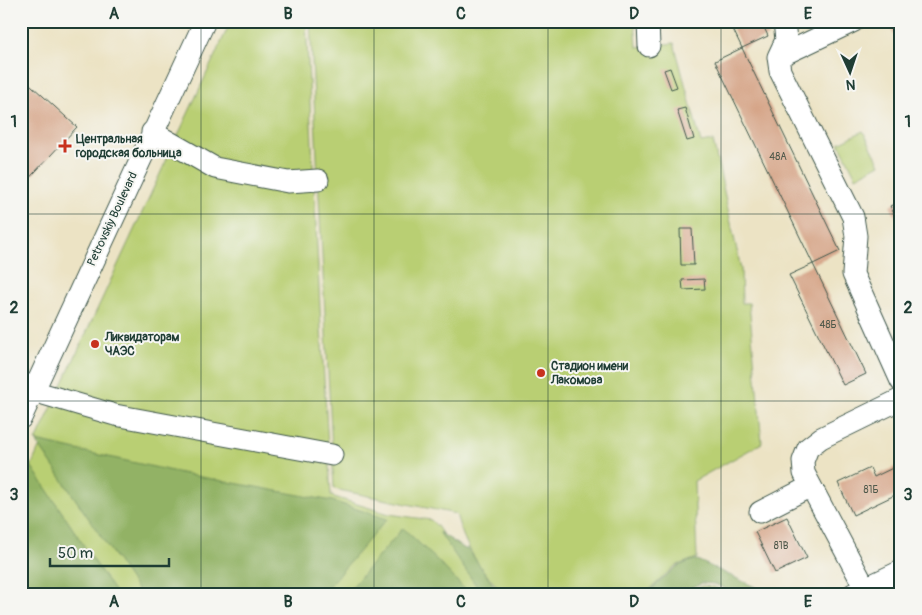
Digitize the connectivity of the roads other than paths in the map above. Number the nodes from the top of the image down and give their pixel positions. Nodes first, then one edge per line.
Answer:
1 (205, 21) edge
2 (648, 21) edge
3 (784, 21) edge
4 (854, 21) edge
5 (649, 46) dead end
6 (778, 56) junction
7 (152, 132) junction
8 (318, 180) dead end
9 (901, 381) edge
10 (27, 386) edge
11 (901, 398) edge
12 (21, 418) edge
13 (332, 455) dead end
14 (811, 486) junction
15 (760, 512) dead end
16 (901, 571) edge
17 (859, 591) edge

1 - 7 street, Petrovskiy Boulevard
2 - 5 street
3 - 6 street
4 - 6 street
6 - 9 street
7 - 8 street
7 - 10 street, Petrovskiy Boulevard
10 - 12 street, Petrovskiy Boulevard
10 - 13 street
11 - 14 street
14 - 15 street
14 - 17 street
16 - 17 street

